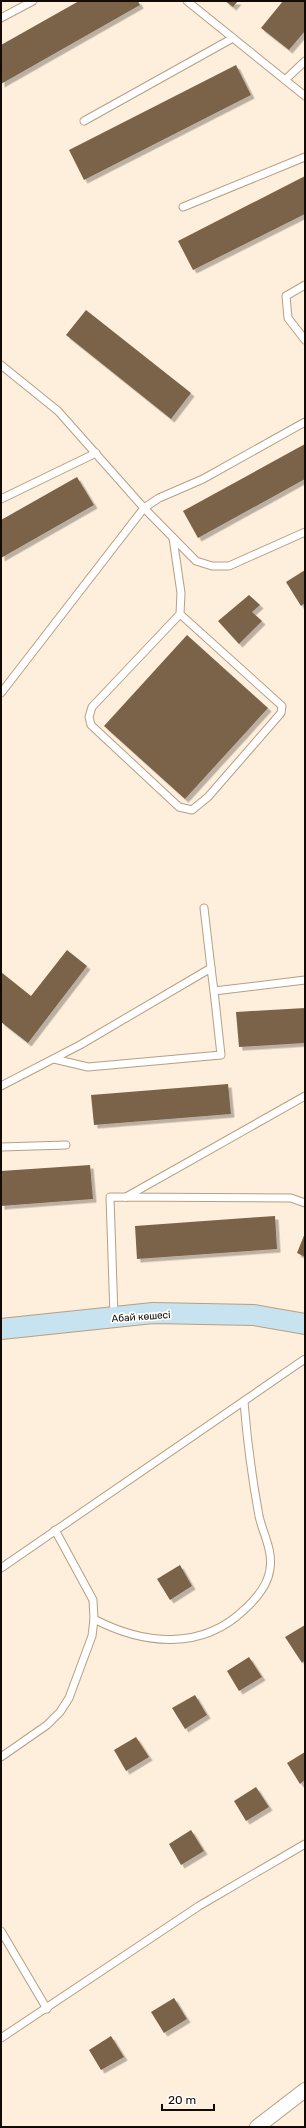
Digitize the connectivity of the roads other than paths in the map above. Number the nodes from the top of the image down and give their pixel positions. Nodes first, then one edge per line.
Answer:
1 (33, 1) edge
2 (187, 1) edge
3 (1, 18) edge
4 (233, 38) junction
5 (305, 61) edge
6 (286, 80) junction
7 (305, 96) edge
8 (84, 121) dead end
9 (305, 156) edge
10 (183, 208) dead end
11 (305, 284) edge
12 (305, 340) edge
13 (1, 364) edge
14 (305, 422) edge
15 (96, 453) junction
16 (1, 499) edge
17 (144, 508) junction
18 (305, 532) edge
19 (172, 538) junction
20 (180, 614) junction
21 (1, 693) edge
22 (204, 908) dead end
23 (211, 968) junction
24 (305, 980) edge
25 (214, 991) junction
26 (54, 1059) junction
27 (1, 1086) edge
28 (305, 1096) edge
29 (66, 1145) dead end
30 (1, 1147) edge
31 (126, 1197) junction
32 (305, 1203) edge
33 (114, 1318) junction
34 (305, 1324) edge
35 (1, 1329) edge
36 (305, 1359) edge
37 (244, 1402) junction
38 (55, 1530) junction
39 (1, 1568) edge
40 (94, 1619) junction
41 (1, 1757) edge
42 (305, 1844) edge
43 (1, 1932) edge
44 (47, 2009) junction
45 (1, 2038) edge
46 (305, 2090) edge
47 (257, 2127) edge

1 - 3 lane
2 - 4 lane
4 - 6 lane
4 - 8 lane
5 - 6 lane
6 - 7 lane
9 - 10 lane
11 - 12 lane
13 - 15 lane
14 - 17 lane
15 - 16 lane
15 - 17 lane
17 - 19 lane
17 - 21 lane
18 - 19 lane
19 - 20 lane
20 - 20 lane
22 - 23 lane
23 - 25 lane
23 - 26 lane
24 - 25 lane
25 - 26 lane
26 - 27 lane
28 - 31 lane
29 - 30 lane
31 - 32 lane
31 - 33 lane
33 - 34 street, Абай көшесі
33 - 35 street, Абай көшесі
36 - 37 lane
37 - 38 lane
37 - 40 lane
38 - 39 lane
38 - 40 lane
40 - 41 lane
42 - 44 lane
43 - 44 lane
44 - 45 lane
46 - 47 street

